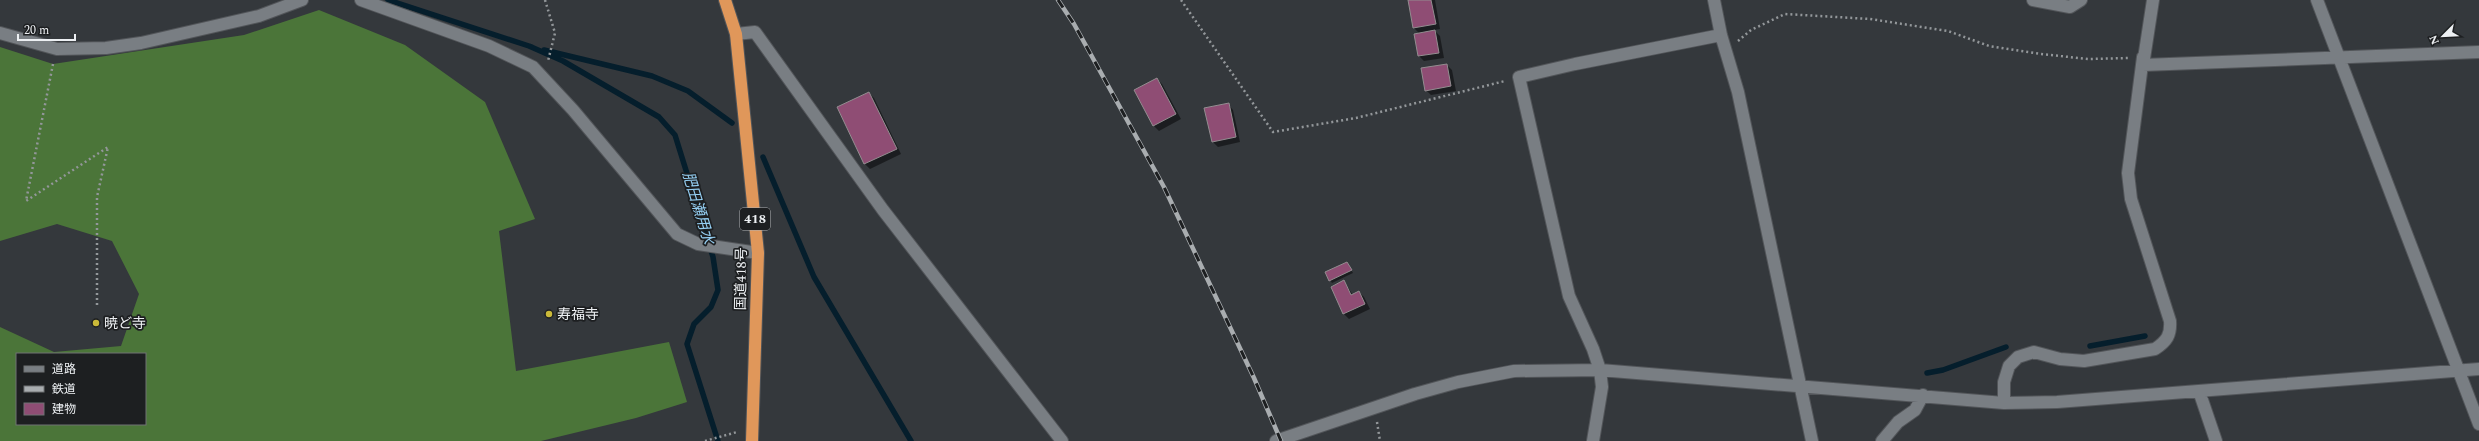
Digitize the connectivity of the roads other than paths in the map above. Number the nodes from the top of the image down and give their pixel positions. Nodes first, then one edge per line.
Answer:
1 (302, 0) edge
2 (361, 0) edge
3 (725, 0) edge
4 (1714, 0) edge
5 (2033, 0) edge
6 (2081, 0) edge
7 (2154, 0) edge
8 (2317, 0) edge
9 (0, 33) edge
10 (736, 34) junction
11 (1721, 35) junction
12 (2479, 52) edge
13 (2338, 57) junction
14 (2143, 61) junction
15 (758, 253) junction
16 (2479, 369) edge
17 (1600, 370) junction
18 (2459, 370) junction
19 (1800, 387) junction
20 (2199, 392) junction
21 (1923, 395) junction
22 (2004, 403) junction
23 (2479, 424) edge
24 (752, 441) edge
25 (1062, 441) edge
26 (1276, 441) edge
27 (1593, 441) edge
28 (1812, 441) edge
29 (1882, 441) edge
30 (2216, 441) edge

1 - 9 street
2 - 15 street
3 - 10 highway, 国道418号 / 418
4 - 11 street
5 - 6 street
7 - 14 street
8 - 13 street
10 - 15 highway, 国道418号 / 418
10 - 25 street
11 - 17 street
11 - 19 street
12 - 13 street
13 - 14 street
13 - 18 street
14 - 22 street
15 - 24 highway, 国道418号 / 418
16 - 18 street
17 - 19 street
17 - 26 street
17 - 27 street
18 - 20 street
18 - 23 street
19 - 21 street
19 - 28 street
20 - 22 street
20 - 30 street
21 - 22 street
21 - 29 street

